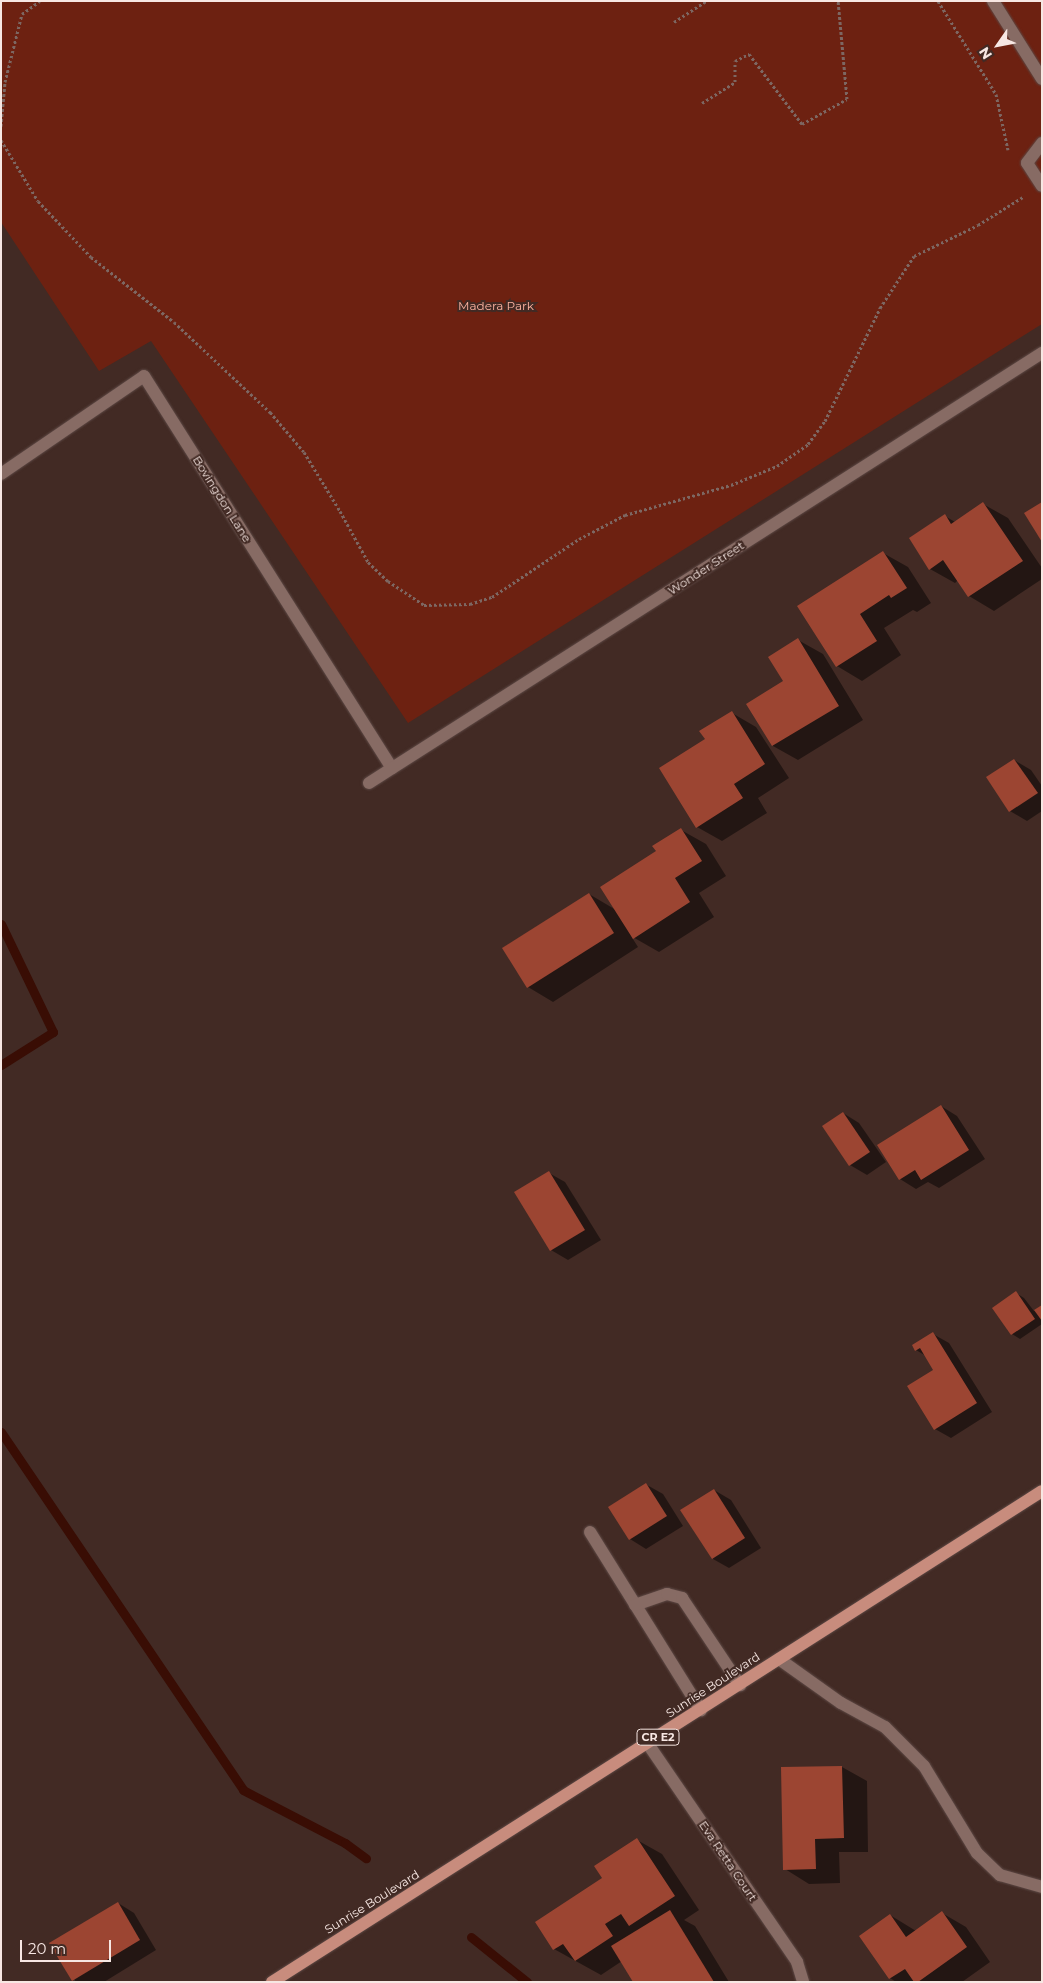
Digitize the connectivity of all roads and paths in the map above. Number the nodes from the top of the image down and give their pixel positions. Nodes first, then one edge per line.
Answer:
1 (40, 1) edge
2 (706, 1) edge
3 (838, 1) edge
4 (938, 1) edge
5 (993, 1) edge
6 (674, 22) dead end
7 (1042, 79) edge
8 (702, 104) dead end
9 (1, 126) edge
10 (1, 140) edge
11 (1042, 143) edge
12 (1009, 155) dead end
13 (1042, 186) edge
14 (1028, 194) dead end
15 (1042, 353) edge
16 (1, 474) edge
17 (392, 768) junction
18 (369, 783) dead end
19 (1042, 1491) edge
20 (590, 1532) dead end
21 (636, 1605) junction
22 (779, 1659) junction
23 (740, 1684) junction
24 (701, 1710) junction
25 (648, 1744) junction
26 (1042, 1887) edge
27 (272, 1982) edge
28 (803, 1982) edge

1 - 9 path
2 - 6 path
3 - 8 path
4 - 12 path
5 - 7 street
10 - 14 path
11 - 13 street
15 - 17 street, Wonder Street
16 - 17 street, Bovingdon Lane
17 - 18 street, Wonder Street
19 - 22 main road, Sunrise Boulevard / CR E2
20 - 21 street
21 - 23 street
21 - 24 street
22 - 23 main road, Sunrise Boulevard / CR E2
22 - 26 street
23 - 24 main road, Sunrise Boulevard / CR E2
24 - 25 main road, Sunrise Boulevard / CR E2
25 - 27 main road, Sunrise Boulevard / CR E2
25 - 28 street, Eva Retta Court

